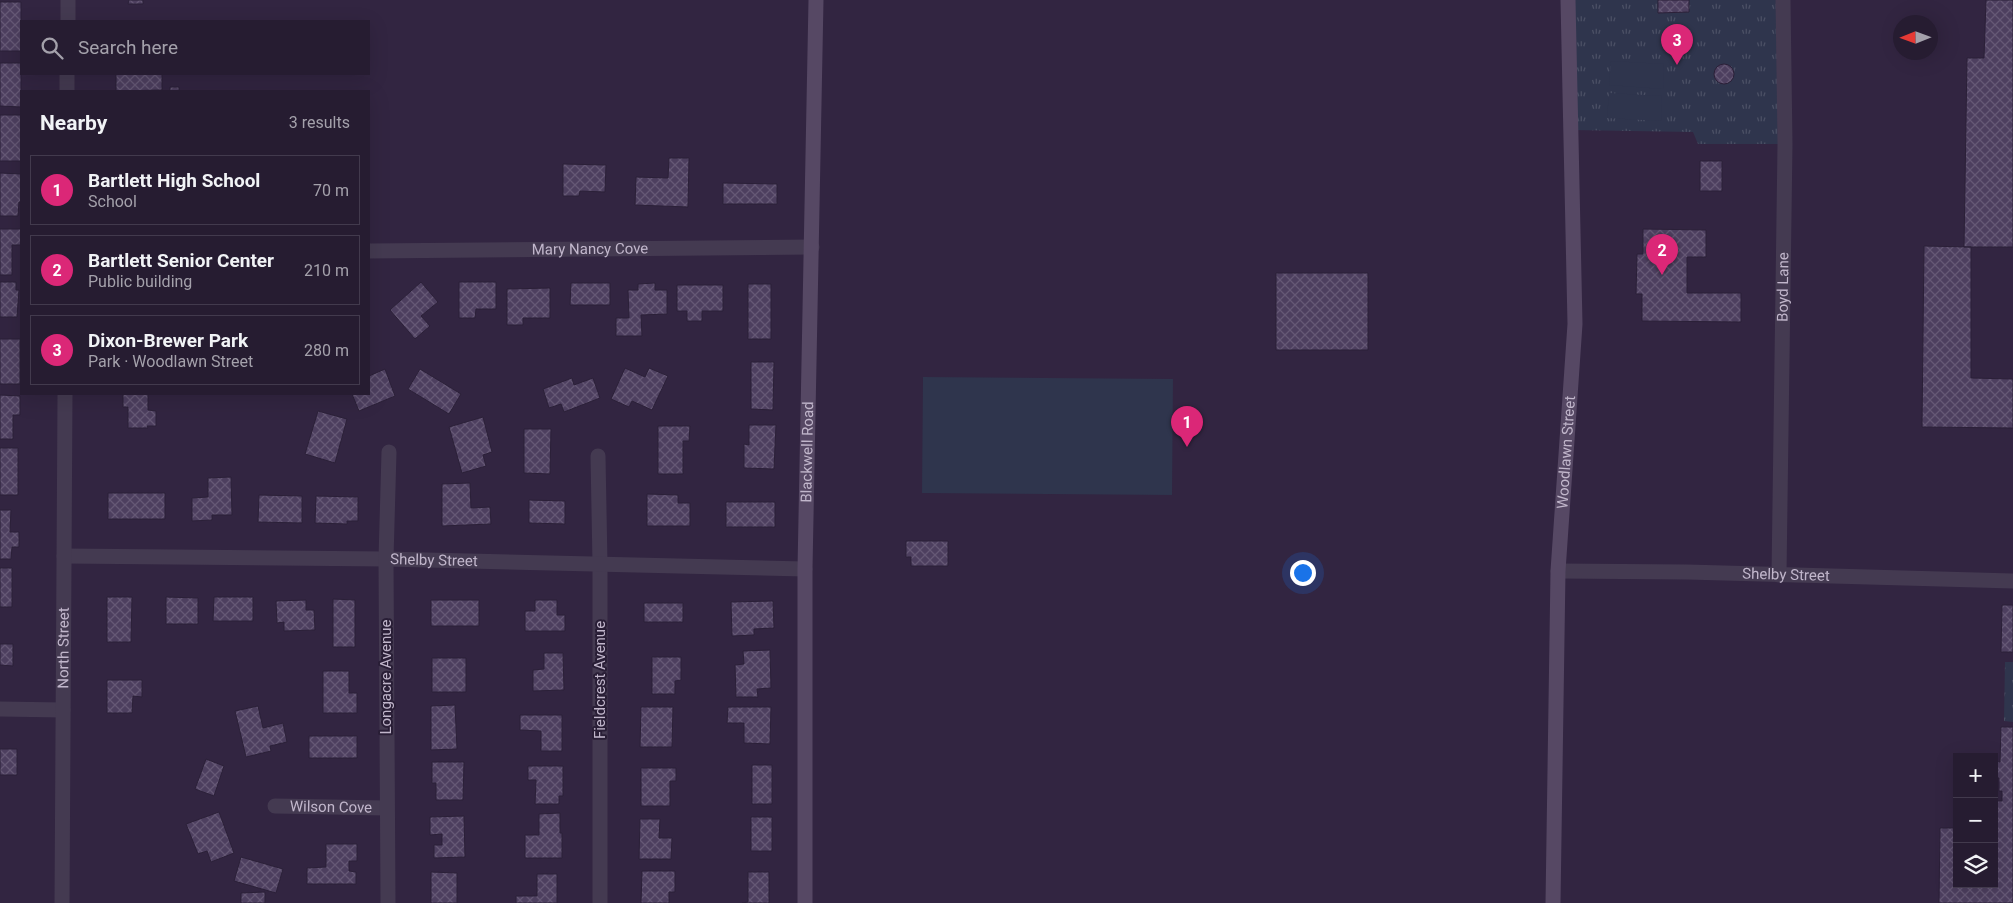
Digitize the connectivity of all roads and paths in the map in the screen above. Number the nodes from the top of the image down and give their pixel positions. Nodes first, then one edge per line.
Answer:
1 (68, 0) edge
2 (816, 0) edge
3 (1568, 0) edge
4 (1783, 0) edge
5 (68, 20) edge
6 (68, 75) edge
7 (67, 90) edge
8 (812, 247) junction
9 (370, 250) edge
10 (65, 395) edge
11 (389, 452) dead end
12 (598, 456) dead end
13 (64, 556) junction
14 (386, 559) junction
15 (600, 564) junction
16 (805, 569) junction
17 (1558, 571) junction
18 (1779, 575) junction
19 (2013, 581) edge
20 (0, 709) edge
21 (63, 710) junction
22 (276, 806) dead end
23 (386, 808) junction
24 (62, 903) edge
25 (388, 903) edge
26 (600, 903) edge
27 (805, 903) edge
28 (1552, 903) edge

1 - 5 street
2 - 8 street, Blackwell Road
3 - 17 street, Woodlawn Street
4 - 18 street, Boyd Lane
6 - 7 street
8 - 9 street, Mary Nancy Cove
8 - 16 street, Blackwell Road
10 - 13 street, North Street
11 - 14 street, Longacre Avenue
12 - 15 street, Fieldcrest Avenue
13 - 14 street, Shelby Street
13 - 21 street, North Street
14 - 15 street, Shelby Street
14 - 23 street, Longacre Avenue
15 - 16 street, Shelby Street
15 - 26 street, Fieldcrest Avenue
16 - 27 street, Blackwell Road
17 - 18 street, Shelby Street
17 - 28 street, Woodlawn Street
18 - 19 street, Shelby Street
20 - 21 street
21 - 24 street, North Street
22 - 23 street, Wilson Cove
23 - 25 street, Longacre Avenue

